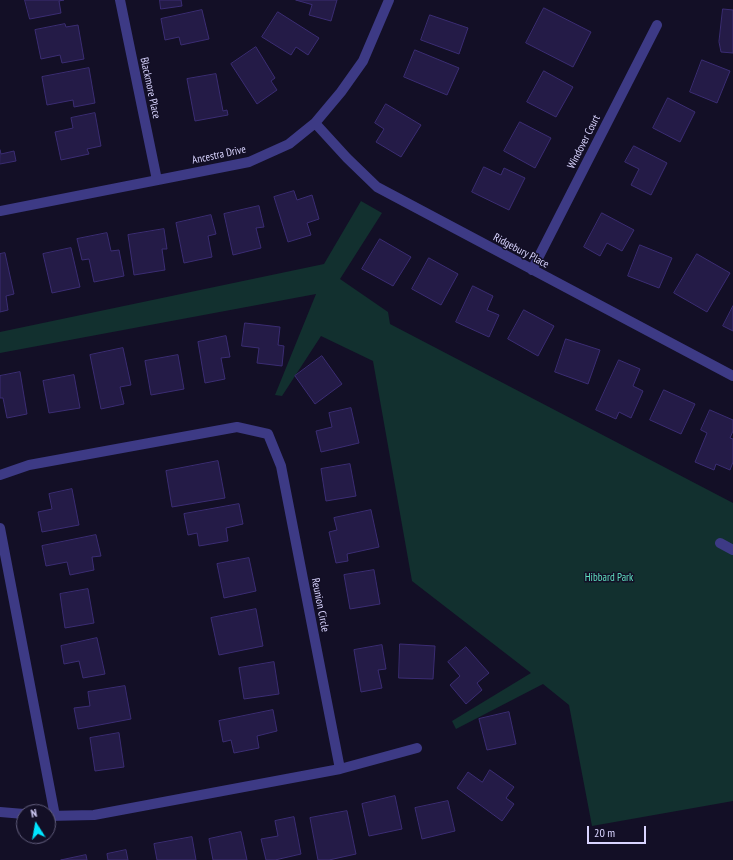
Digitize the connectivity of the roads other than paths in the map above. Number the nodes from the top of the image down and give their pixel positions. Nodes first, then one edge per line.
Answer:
1 (120, 0) edge
2 (389, 0) edge
3 (657, 26) dead end
4 (315, 123) junction
5 (157, 180) junction
6 (0, 211) edge
7 (532, 270) junction
8 (733, 376) edge
9 (0, 475) edge
10 (0, 528) edge
11 (720, 543) dead end
12 (733, 550) edge
13 (417, 748) dead end
14 (340, 769) junction
15 (49, 804) edge
16 (0, 812) edge
17 (16, 813) edge
18 (56, 816) edge

1 - 5 street, Blackmore Place
2 - 4 street, Ancestra Drive
3 - 7 street, Windover Court
4 - 5 street, Ancestra Drive
4 - 7 street, Ridgebury Place
5 - 6 street, Ancestra Drive
7 - 8 street, Ridgebury Place
9 - 14 street, Reunion Circle
10 - 15 street
11 - 12 street
13 - 14 street
14 - 18 street
16 - 17 street

